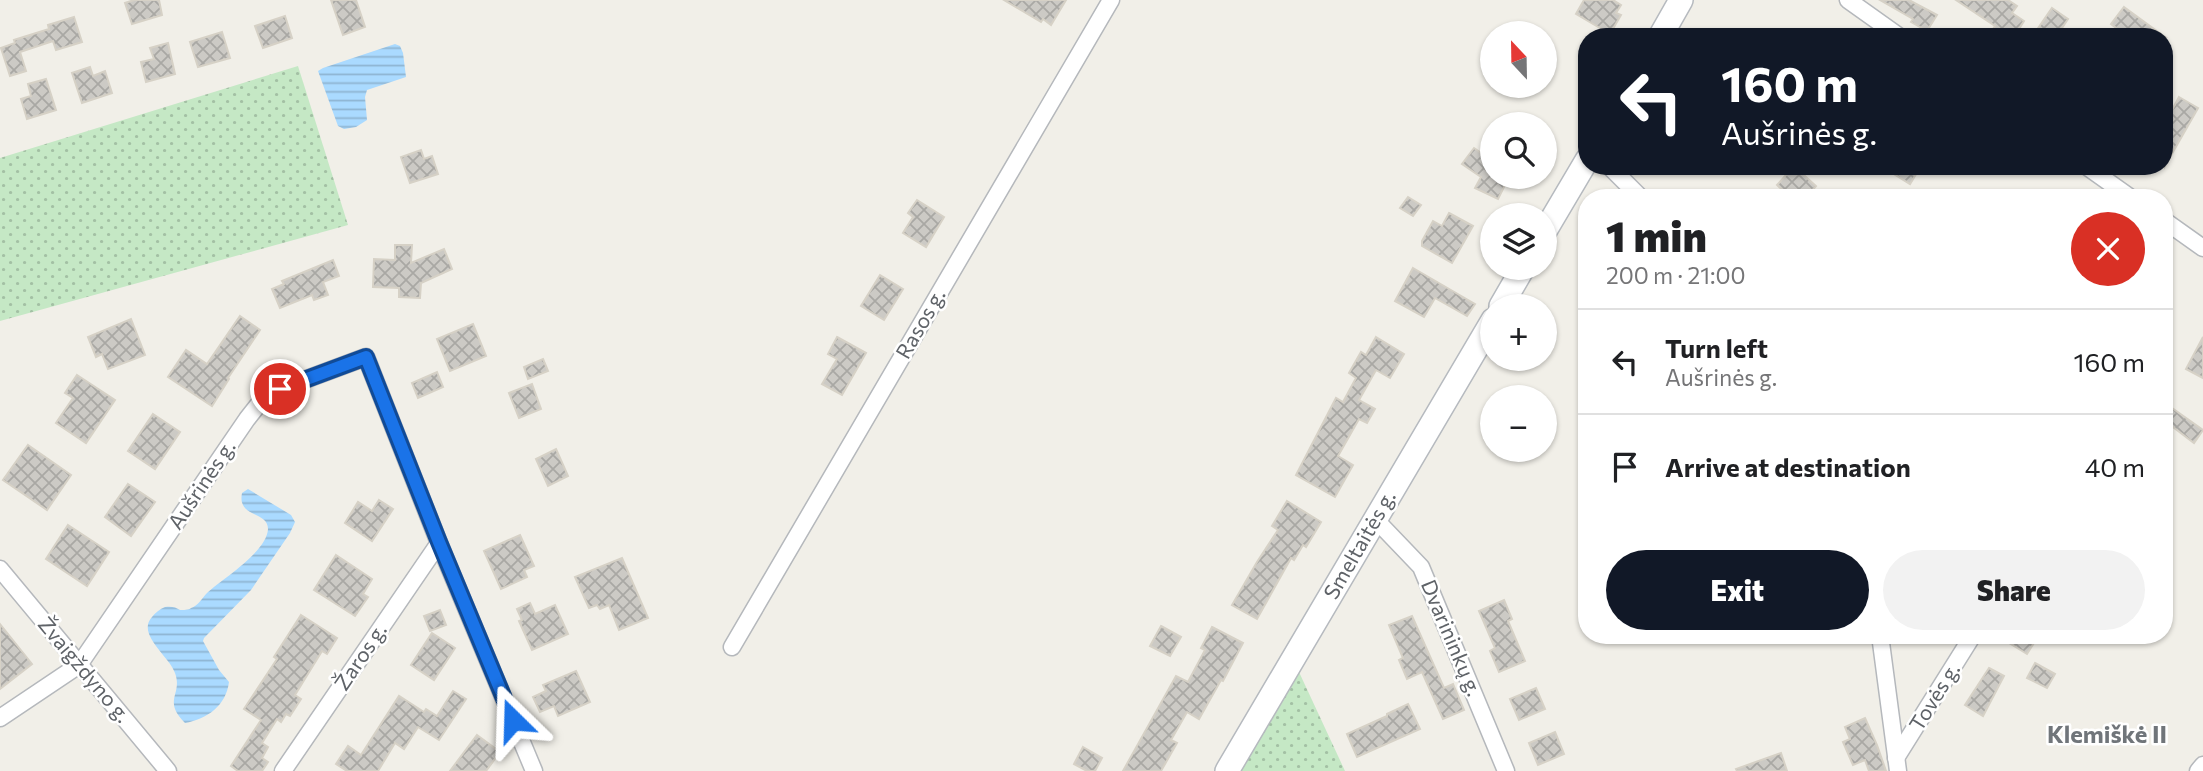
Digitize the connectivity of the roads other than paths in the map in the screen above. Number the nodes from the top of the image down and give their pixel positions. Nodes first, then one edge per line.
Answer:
1 (1111, 0) edge
2 (1681, 0) edge
3 (1848, 0) edge
4 (1665, 28) edge
5 (1887, 28) edge
6 (1578, 175) edge
7 (1618, 175) edge
8 (2099, 175) edge
9 (1632, 189) edge
10 (2118, 189) edge
11 (1557, 211) edge
12 (2173, 227) edge
13 (2203, 248) edge
14 (1480, 342) edge
15 (1375, 519) junction
16 (439, 542) junction
17 (0, 569) edge
18 (1881, 644) edge
19 (1968, 644) edge
20 (732, 647) dead end
21 (79, 665) junction
22 (0, 718) edge
23 (1897, 765) edge
24 (2203, 765) edge
25 (168, 771) edge
26 (283, 771) edge
27 (534, 771) edge
28 (1227, 771) edge
29 (1506, 771) edge
30 (2198, 771) edge

1 - 20 street, Rasos g.
2 - 4 main road
3 - 5 street
6 - 11 main road
7 - 9 street
8 - 10 street
12 - 13 street
14 - 15 main road, Smeltaitės g.
15 - 28 main road, Smeltaitės g.
15 - 29 street, Dvarininkų g.
16 - 21 street, Aušrinės g.
16 - 26 street, Žaros g.
16 - 27 street
17 - 21 street, Žvaigždyno g.
18 - 23 street
19 - 23 street, Tovės g.
21 - 22 street
21 - 25 street, Žvaigždyno g.
24 - 30 street

